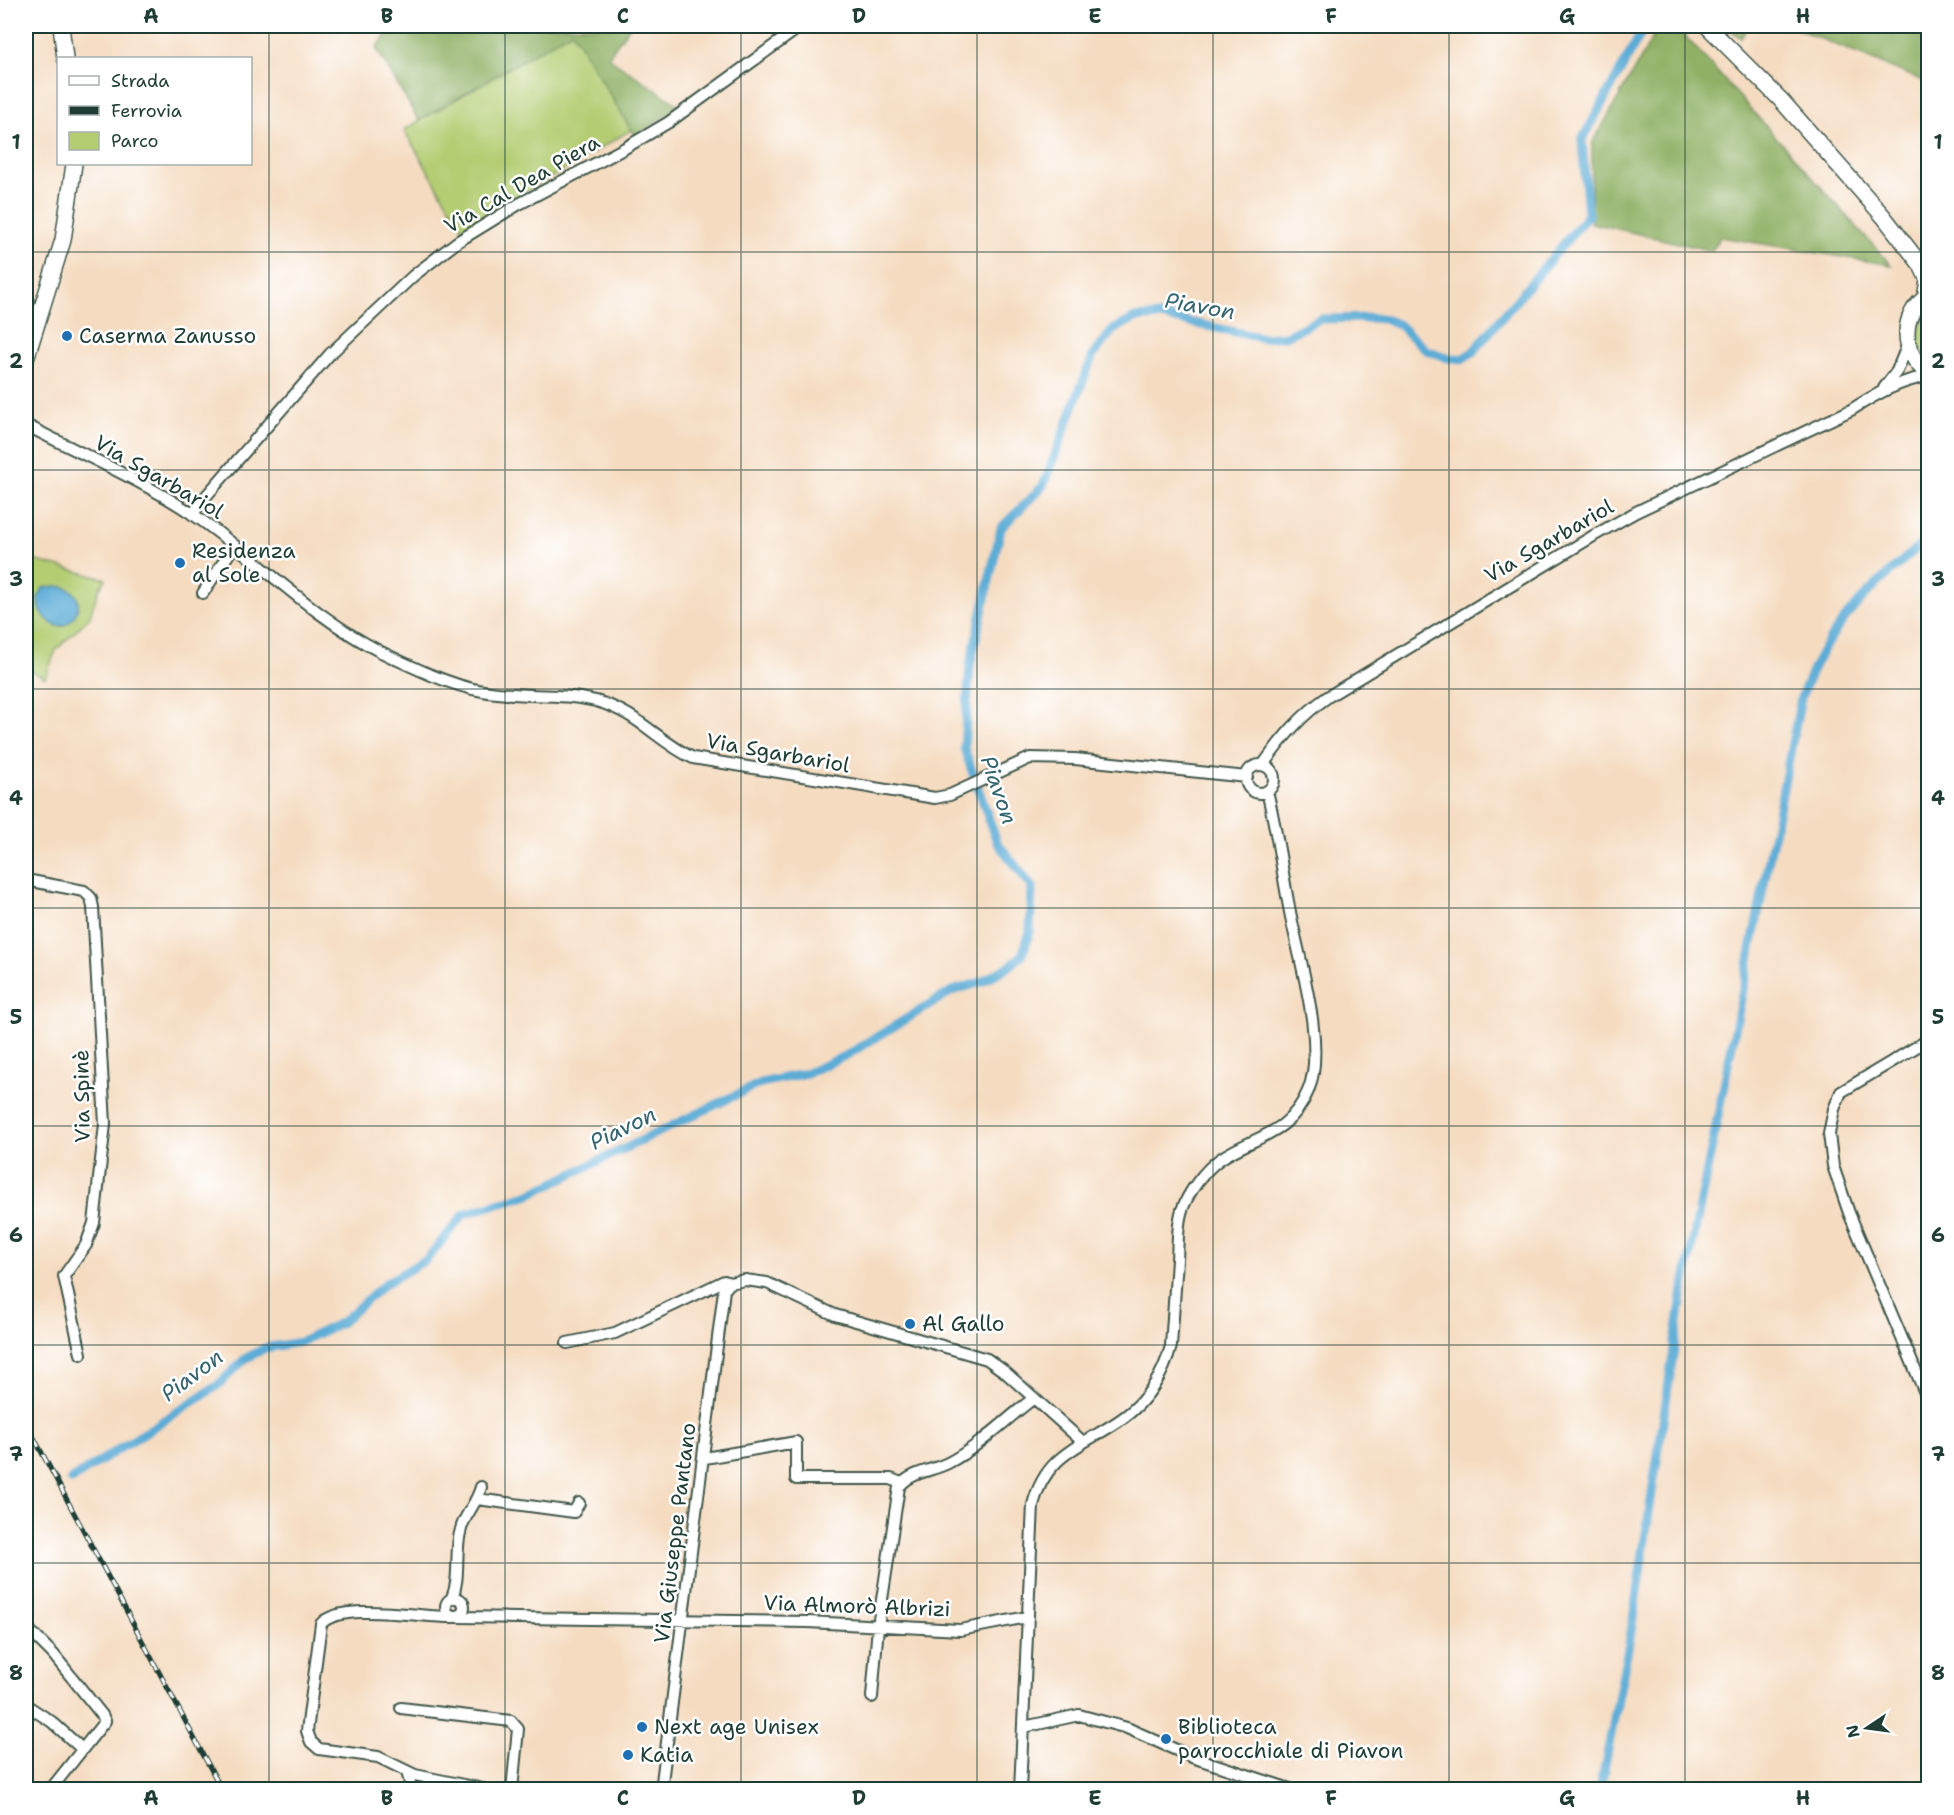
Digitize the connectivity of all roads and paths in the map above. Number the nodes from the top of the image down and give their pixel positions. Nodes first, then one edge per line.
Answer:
1 (61, 26) edge
2 (801, 26) edge
3 (1707, 26) edge
4 (65, 57) edge
5 (74, 165) edge
6 (1925, 267) edge
7 (1927, 297) edge
8 (1908, 344) junction
9 (26, 359) edge
10 (1929, 374) edge
11 (1882, 390) junction
12 (26, 425) edge
13 (193, 515) junction
14 (234, 546) junction
15 (203, 593) dead end
16 (1263, 765) junction
17 (1246, 777) junction
18 (1267, 791) junction
19 (26, 880) edge
20 (1929, 1040) edge
21 (730, 1283) junction
22 (567, 1343) dead end
23 (81, 1354) dead end
24 (1034, 1398) junction
25 (1929, 1400) edge
26 (1083, 1442) junction
27 (705, 1458) junction
28 (901, 1483) junction
29 (481, 1487) dead end
30 (477, 1498) junction
31 (579, 1503) dead end
32 (459, 1601) junction
33 (452, 1614) junction
34 (482, 1616) junction
35 (1027, 1617) junction
36 (683, 1621) junction
37 (878, 1626) junction
38 (26, 1627) edge
39 (872, 1697) dead end
40 (26, 1705) edge
41 (401, 1708) dead end
42 (1024, 1727) junction
43 (82, 1749) junction
44 (407, 1772) junction
45 (50, 1790) edge
46 (412, 1790) edge
47 (488, 1790) edge
48 (512, 1790) edge
49 (660, 1790) edge
50 (1020, 1790) edge
51 (1293, 1790) edge

1 - 4 main road
2 - 13 street, Via Cal Dea Piera
3 - 6 main road
5 - 9 main road
6 - 7 main road
7 - 8 main road
8 - 10 main road
8 - 11 street, Via Sgarbariol
10 - 11 street, Via Sgarbariol
11 - 16 street, Via Sgarbariol
12 - 13 street, Via Sgarbariol
13 - 14 street, Via Sgarbariol
14 - 15 street
14 - 17 street, Via Sgarbariol
16 - 17 street, Via Sgarbariol
16 - 18 street
17 - 18 street, Via Sgarbariol
18 - 26 street
19 - 23 street, Via Spinè
20 - 25 street
21 - 22 street
21 - 24 street
21 - 27 street, Via Giuseppe Pantano
24 - 26 street
24 - 28 street
26 - 35 street
27 - 28 street
27 - 36 street, Via Giuseppe Pantano
28 - 37 street
29 - 30 street
30 - 31 street
30 - 32 street
32 - 33 street
32 - 33 street
32 - 34 street
33 - 34 street, Via Almorò Albrizi
33 - 44 street
34 - 36 street, Via Almorò Albrizi
35 - 37 street, Via Almorò Albrizi
35 - 42 street
36 - 37 street, Via Almorò Albrizi
36 - 49 street, Via Giuseppe Pantano
37 - 39 street
38 - 43 street
40 - 43 street
41 - 48 street
42 - 50 street
42 - 51 street
43 - 45 street
44 - 46 street
44 - 47 street

